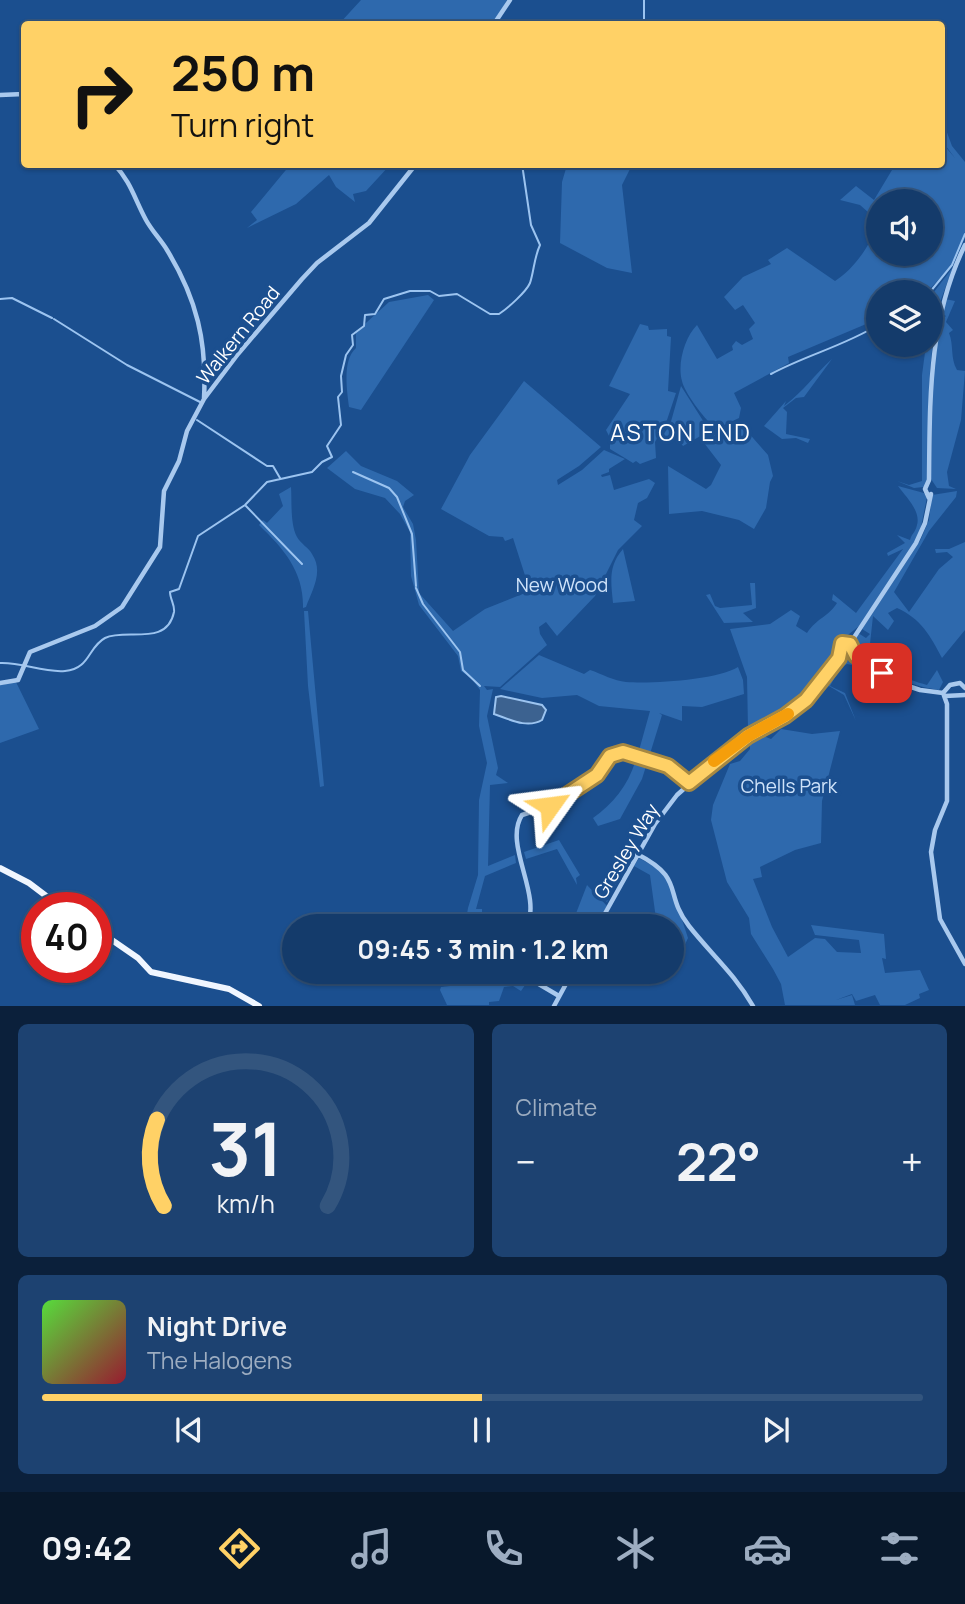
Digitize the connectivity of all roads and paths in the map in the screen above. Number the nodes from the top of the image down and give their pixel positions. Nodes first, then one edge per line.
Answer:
1 (510, 0) edge
2 (496, 21) edge
3 (21, 94) edge
4 (0, 95) edge
5 (117, 168) edge
6 (413, 168) edge
7 (965, 245) edge
8 (204, 399) junction
9 (849, 651) junction
10 (0, 683) edge
11 (965, 688) edge
12 (942, 694) junction
13 (963, 695) edge
14 (952, 697) junction
15 (947, 704) junction
16 (689, 783) junction
17 (637, 854) junction
18 (0, 868) edge
19 (38, 892) edge
20 (531, 914) edge
21 (604, 914) edge
22 (112, 940) edge
23 (965, 964) edge
24 (539, 984) edge
25 (566, 984) edge
26 (559, 996) junction
27 (259, 1006) edge
28 (554, 1006) edge
29 (753, 1006) edge

1 - 2 street
3 - 4 street
5 - 8 street, Walkern Road
6 - 8 street, Walkern Road
7 - 9 street, Gresley Way
8 - 10 street
9 - 12 street
9 - 16 street, Gresley Way
11 - 12 street
11 - 13 street
12 - 14 street
12 - 15 street
13 - 14 street
14 - 15 street
15 - 23 street
16 - 17 street, Gresley Way
16 - 20 street
17 - 21 street, Gresley Way
17 - 29 street
18 - 19 main road
22 - 27 main road
24 - 26 street
25 - 26 street
26 - 28 street

